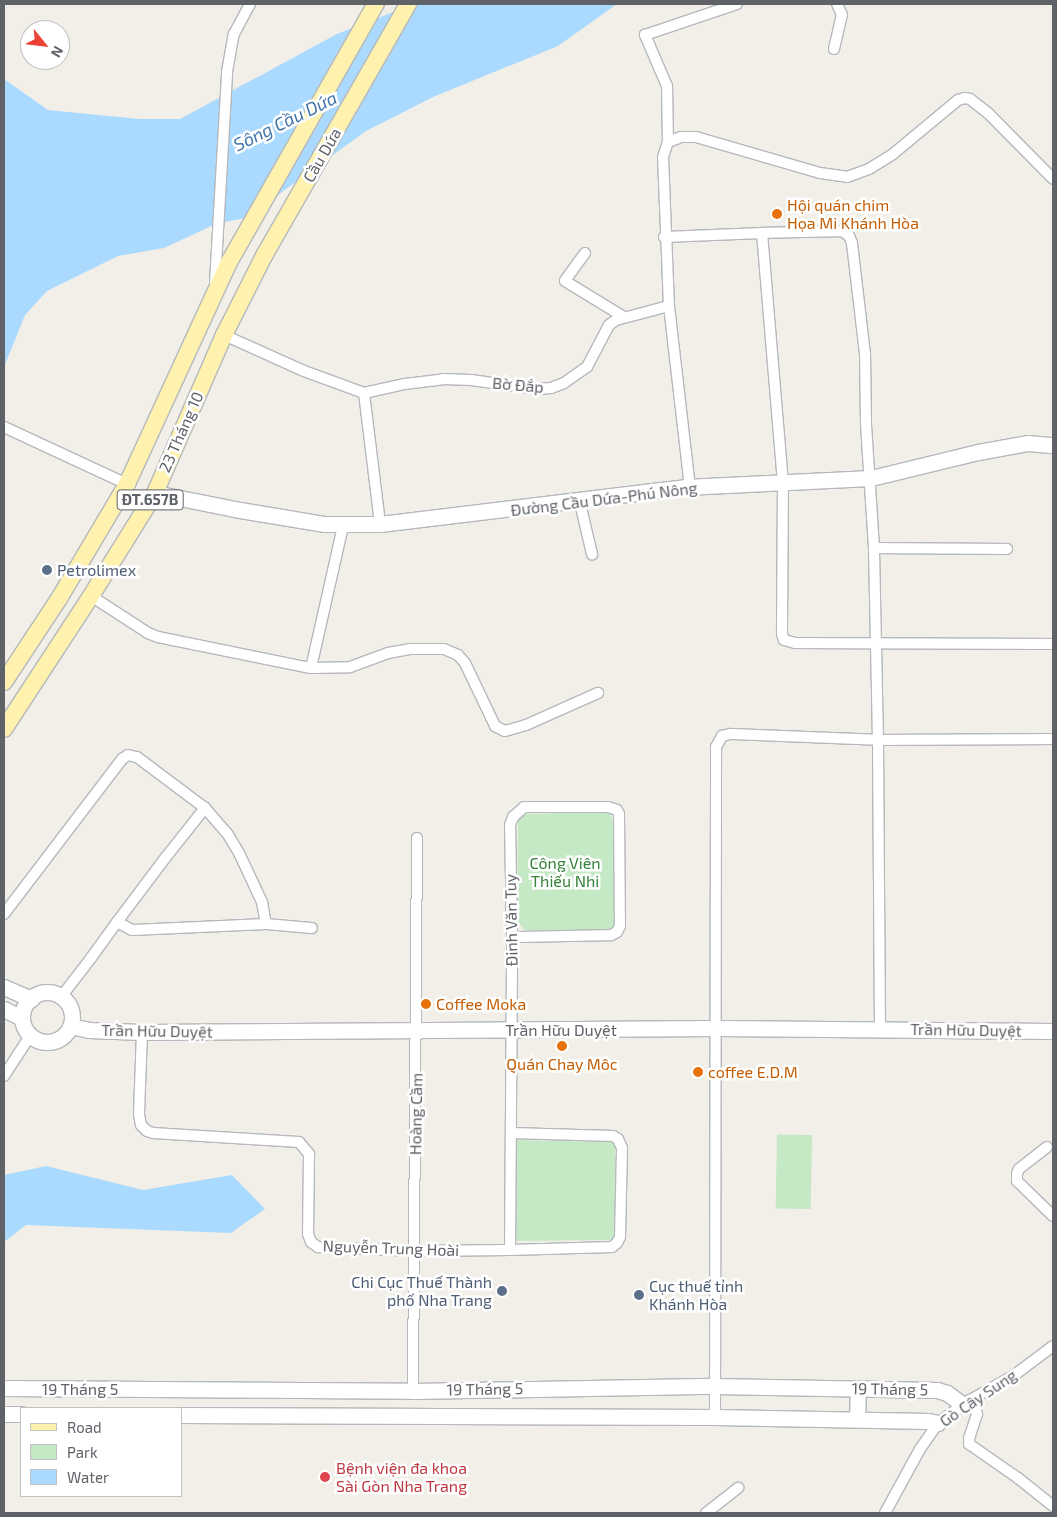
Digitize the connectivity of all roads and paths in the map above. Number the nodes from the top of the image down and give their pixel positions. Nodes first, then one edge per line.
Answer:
1 (250, 4) edge
2 (376, 4) edge
3 (408, 4) edge
4 (737, 4) edge
5 (837, 4) edge
6 (834, 49) dead end
7 (668, 142) junction
8 (1053, 179) edge
9 (762, 233) junction
10 (664, 237) junction
11 (240, 241) joint
12 (265, 254) joint
13 (585, 254) dead end
14 (215, 292) junction
15 (669, 306) junction
16 (624, 317) junction
17 (224, 335) junction
18 (364, 393) junction
19 (4, 426) edge
20 (1053, 445) edge
21 (871, 478) junction
22 (783, 482) junction
23 (128, 484) junction
24 (690, 488) junction
25 (155, 493) junction
26 (579, 498) junction
27 (380, 524) junction
28 (343, 526) junction
29 (874, 548) junction
30 (1007, 549) dead end
31 (592, 554) dead end
32 (92, 596) junction
33 (878, 643) junction
34 (1053, 644) edge
35 (310, 668) junction
36 (4, 682) edge
37 (598, 693) dead end
38 (4, 729) edge
39 (1053, 739) edge
40 (878, 740) junction
41 (205, 808) junction
42 (417, 838) dead end
43 (4, 914) edge
44 (117, 922) junction
45 (266, 924) junction
46 (312, 928) dead end
47 (512, 938) junction
48 (4, 987) edge
49 (61, 997) junction
50 (31, 999) junction
51 (4, 1009) edge
52 (22, 1018) junction
53 (70, 1026) junction
54 (717, 1028) junction
55 (880, 1029) junction
56 (511, 1030) junction
57 (417, 1031) junction
58 (1053, 1031) edge
59 (142, 1032) junction
60 (30, 1036) junction
61 (4, 1076) edge
62 (512, 1133) junction
63 (1047, 1148) dead end
64 (1053, 1216) edge
65 (510, 1250) junction
66 (414, 1251) junction
67 (1053, 1346) edge
68 (714, 1386) junction
69 (4, 1388) edge
70 (858, 1389) junction
71 (413, 1390) junction
72 (967, 1402) junction
73 (4, 1414) edge
74 (20, 1414) edge
75 (182, 1415) edge
76 (413, 1417) junction
77 (715, 1417) junction
78 (857, 1419) junction
79 (938, 1424) junction
80 (738, 1488) dead end
81 (1053, 1506) edge
82 (706, 1513) edge
83 (885, 1513) edge

1 - 14 street
2 - 11 main road, Cầu Dứa / ĐT.657B
3 - 12 main road, Cầu Dứa / ĐT.657B
4 - 7 street
5 - 6 street
7 - 8 street
7 - 10 street
9 - 10 street
9 - 21 street
9 - 22 street
10 - 15 street
11 - 14 main road, 23 Tháng 10 / ĐT.657B
12 - 17 main road, 23 Tháng 10 / ĐT.657B
13 - 16 street
14 - 23 main road, 23 Tháng 10 / ĐT.657B
15 - 16 street, Bờ Đắp
15 - 24 street
16 - 18 street, Bờ Đắp
17 - 18 street
17 - 25 main road, 23 Tháng 10 / ĐT.657B
18 - 27 street
19 - 23 street
20 - 21 street, Đường Cầu Dứa-Phú Nông
21 - 22 street, Đường Cầu Dứa-Phú Nông
21 - 29 street
22 - 24 street, Đường Cầu Dứa-Phú Nông
22 - 33 street
23 - 25 main road
23 - 36 main road, 23 Tháng 10 / ĐT.657B
24 - 26 street, Đường Cầu Dứa-Phú Nông
25 - 28 street, Đường Cầu Dứa-Phú Nông
25 - 32 main road, 23 Tháng 10 / ĐT.657B
26 - 27 street, Đường Cầu Dứa-Phú Nông
26 - 31 street
27 - 28 street, Đường Cầu Dứa-Phú Nông
28 - 35 street
29 - 30 street
29 - 33 street
32 - 35 street
32 - 38 main road, 23 Tháng 10 / ĐT.657B
33 - 34 street
33 - 40 street
35 - 37 street
39 - 40 street
40 - 54 street
40 - 55 street
41 - 43 street
41 - 44 street
41 - 45 street
42 - 57 street, Hoàng Cầm
44 - 45 street
44 - 49 street
45 - 46 street
47 - 47 street, Đinh Văn Tuy
47 - 56 street, Đinh Văn Tuy
48 - 50 street
49 - 50 street
49 - 53 street
50 - 52 street
51 - 52 street
52 - 60 street
53 - 59 street, Trần Hữu Duyệt
53 - 60 street
54 - 55 street, Trần Hữu Duyệt
54 - 56 street, Trần Hữu Duyệt
54 - 68 street
55 - 58 street, Trần Hữu Duyệt
56 - 57 street, Trần Hữu Duyệt
56 - 62 street, Đinh Văn Tuy
57 - 59 street, Trần Hữu Duyệt
57 - 66 street, Hoàng Cầm
59 - 66 street, Nguyễn Trung Hoài
60 - 61 street
62 - 65 street, Đinh Văn Tuy
62 - 65 street, Nguyễn Trung Hoài
63 - 64 street
65 - 66 street, Nguyễn Trung Hoài
66 - 71 street, Hoàng Cầm
67 - 72 street, Gò Cây Sung
68 - 70 street, 19 Tháng 5
68 - 71 street, 19 Tháng 5
68 - 77 street
69 - 71 street, 19 Tháng 5
70 - 72 street, 19 Tháng 5
70 - 78 street
71 - 76 street
72 - 79 street, Gò Cây Sung
72 - 81 street
73 - 74 street
75 - 76 street, 19 Tháng 5
76 - 77 street, 19 Tháng 5
77 - 78 street, 19 Tháng 5
78 - 79 street, 19 Tháng 5
79 - 83 street, Gò Cây Sung
80 - 82 street

